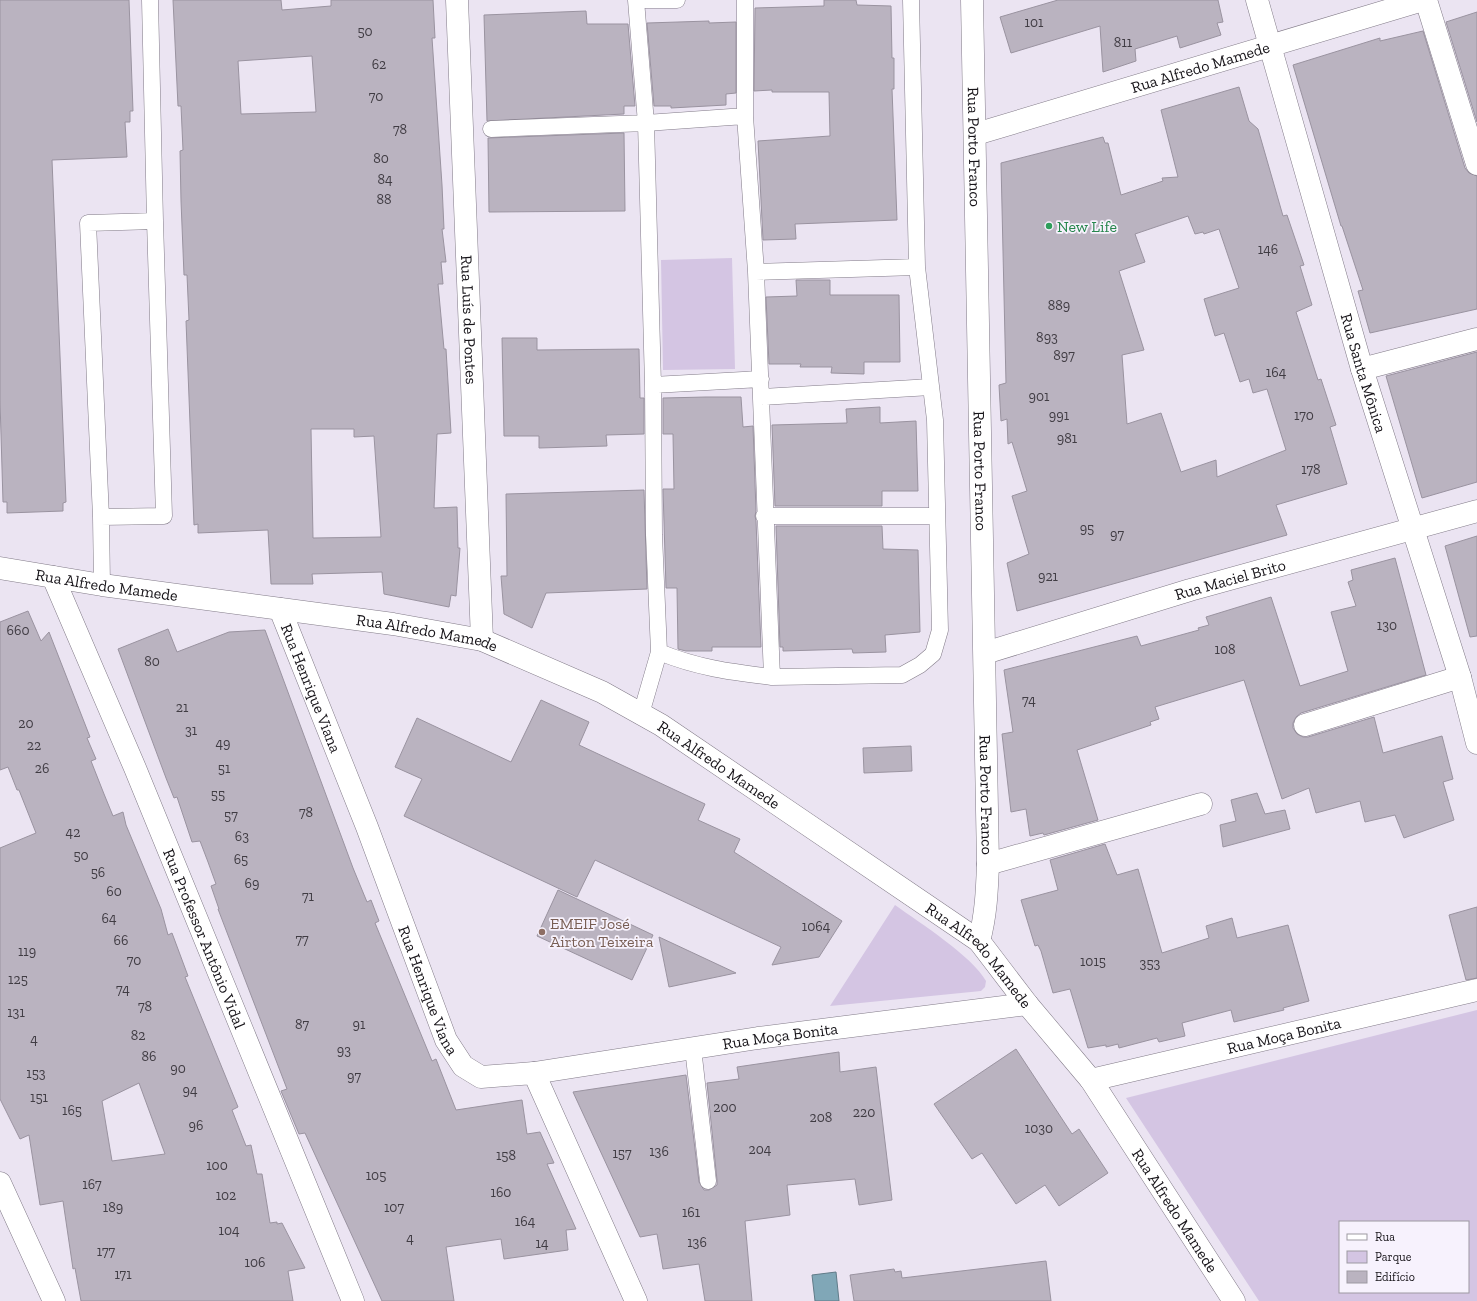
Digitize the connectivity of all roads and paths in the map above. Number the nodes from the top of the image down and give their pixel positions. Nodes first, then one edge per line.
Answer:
1 (150, 0) edge
2 (457, 0) edge
3 (636, 0) edge
4 (639, 0) edge
5 (676, 0) edge
6 (745, 0) edge
7 (911, 0) edge
8 (972, 0) edge
9 (1257, 0) edge
10 (1425, 0) edge
11 (1269, 46) junction
12 (745, 116) junction
13 (646, 123) junction
14 (492, 129) dead end
15 (976, 134) junction
16 (1477, 164) edge
17 (156, 221) junction
18 (917, 267) junction
19 (756, 272) junction
20 (1477, 339) edge
21 (1362, 369) junction
22 (760, 379) junction
23 (653, 384) junction
24 (931, 387) junction
25 (761, 397) junction
26 (1477, 511) edge
27 (764, 516) junction
28 (936, 516) junction
29 (101, 517) junction
30 (1412, 528) junction
31 (0, 568) edge
32 (53, 576) junction
33 (102, 585) junction
34 (280, 609) junction
35 (482, 640) junction
36 (659, 652) junction
37 (985, 653) junction
38 (1460, 677) junction
39 (772, 678) junction
40 (641, 714) junction
41 (1305, 725) dead end
42 (1477, 743) edge
43 (1201, 804) dead end
44 (988, 864) junction
45 (979, 941) junction
46 (1477, 990) edge
47 (1027, 1004) junction
48 (693, 1048) junction
49 (534, 1073) junction
50 (1091, 1080) junction
51 (708, 1181) dead end
52 (0, 1183) edge
53 (54, 1301) edge
54 (353, 1301) edge
55 (636, 1301) edge
56 (1234, 1301) edge

1 - 17 lane
2 - 35 street, Rua Luís de Pontes
3 - 13 lane
4 - 5 lane
6 - 12 lane
7 - 18 lane
8 - 15 street, Rua Porto Franco
9 - 11 street, Rua Santa Mônica
10 - 11 street, Rua Alfredo Mamede
10 - 16 street
11 - 15 street, Rua Alfredo Mamede
11 - 21 street, Rua Santa Mônica
12 - 13 lane
12 - 19 lane
13 - 14 lane
13 - 23 lane
15 - 37 street, Rua Porto Franco
17 - 29 lane
17 - 29 lane
18 - 19 lane
18 - 24 lane
19 - 22 lane
20 - 21 street
21 - 30 street, Rua Santa Mônica
22 - 23 lane
22 - 25 lane
23 - 36 lane
24 - 25 lane
24 - 28 lane
25 - 27 lane
26 - 30 street, Rua Maciel Brito
27 - 28 lane
27 - 39 lane
28 - 39 lane
29 - 33 lane
30 - 37 street, Rua Maciel Brito
30 - 38 street, Rua Santa Mônica
31 - 32 street, Rua Alfredo Mamede
32 - 33 street, Rua Alfredo Mamede
32 - 54 street, Rua Professor Antônio Vidal
33 - 34 street, Rua Alfredo Mamede
34 - 35 street, Rua Alfredo Mamede
34 - 49 street, Rua Henrique Viana
35 - 40 street, Rua Alfredo Mamede
36 - 39 lane
36 - 40 lane
37 - 44 street, Rua Porto Franco
38 - 41 street
38 - 42 street, Rua Santa Mônica
40 - 45 street, Rua Alfredo Mamede
43 - 44 street
44 - 45 street, Rua Porto Franco
45 - 47 street, Rua Alfredo Mamede
46 - 50 street, Rua Moça Bonita
47 - 48 street, Rua Moça Bonita
47 - 50 street, Rua Alfredo Mamede
48 - 49 street, Rua Moça Bonita
48 - 51 lane
49 - 55 street
50 - 56 street, Rua Alfredo Mamede
52 - 53 street

